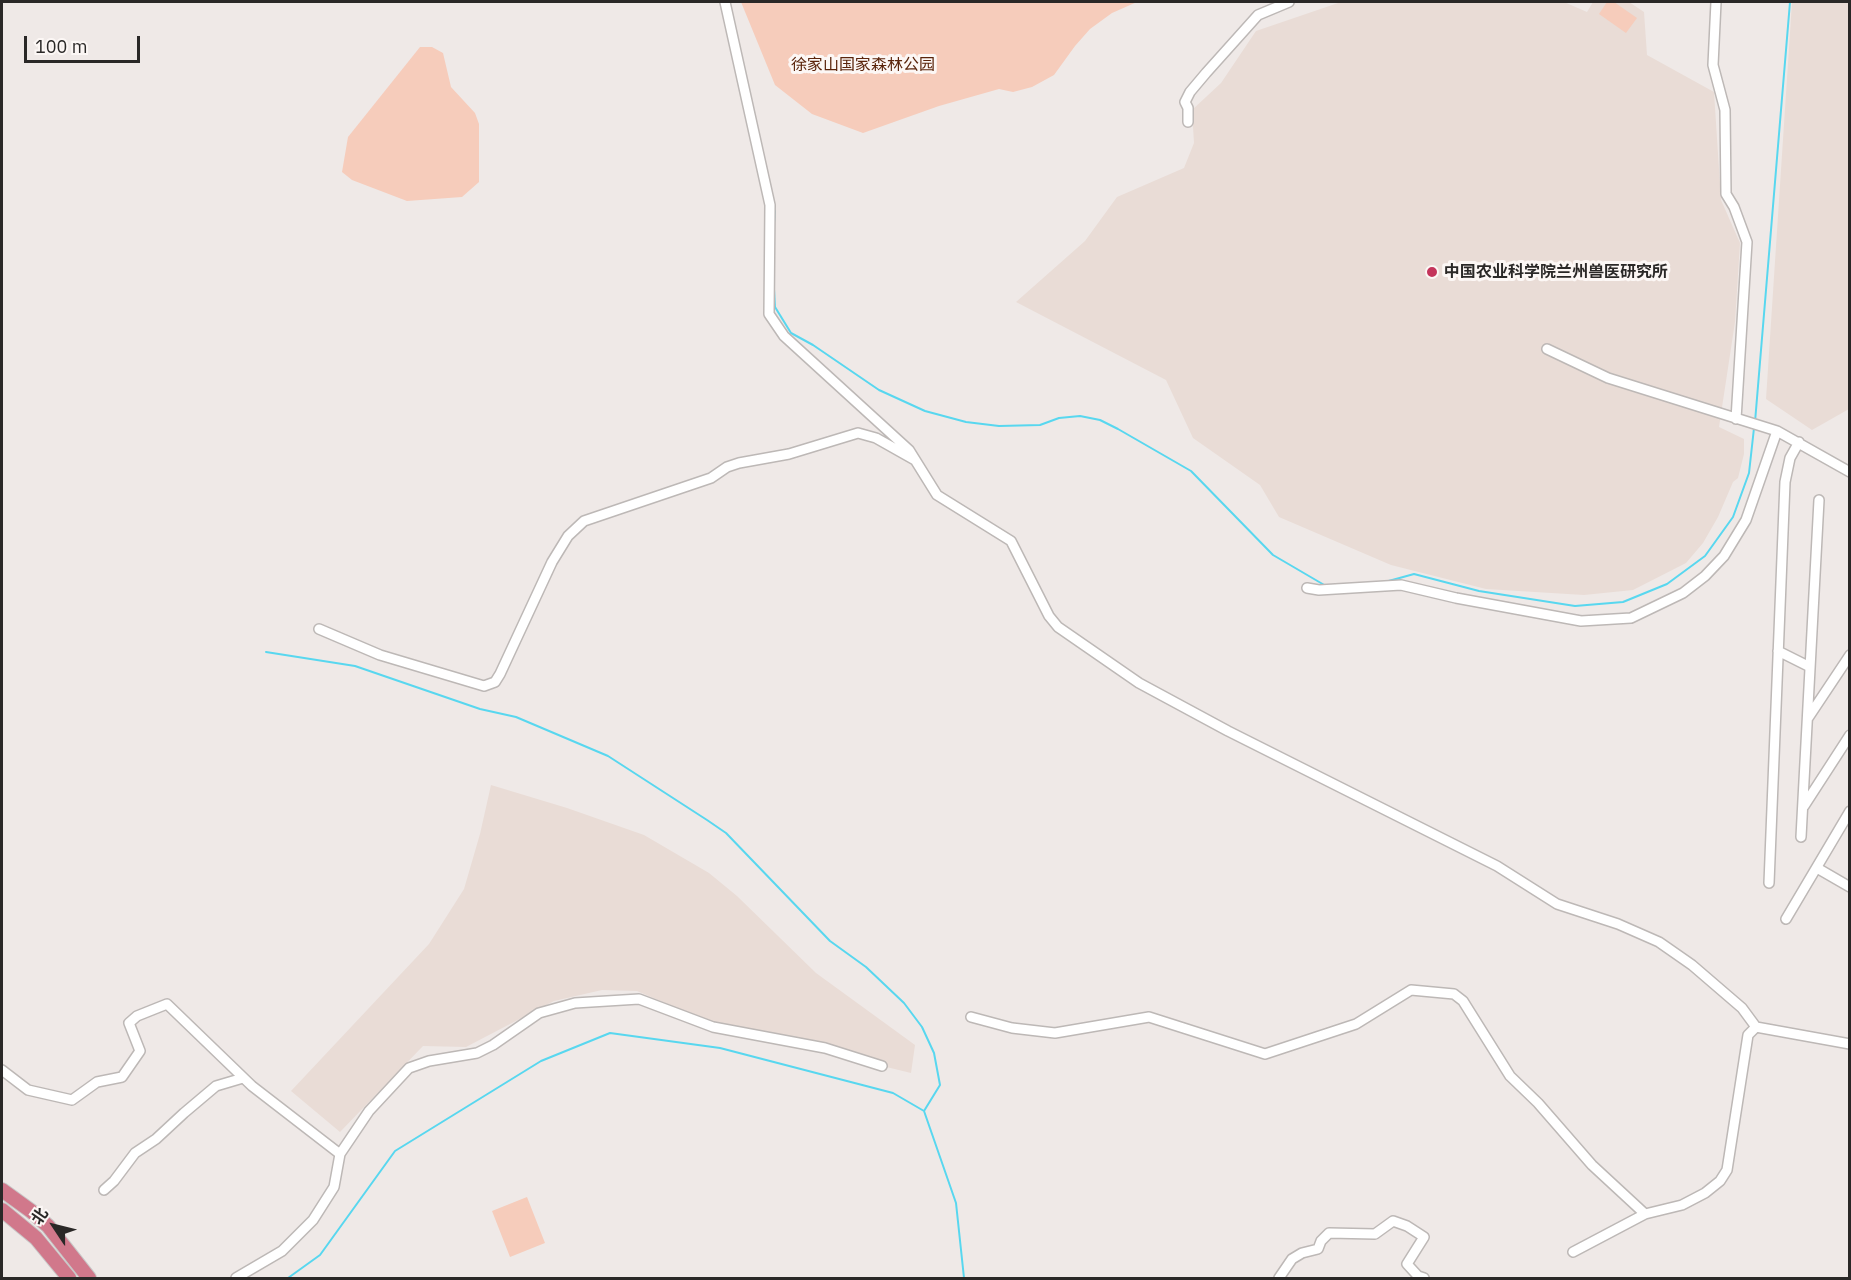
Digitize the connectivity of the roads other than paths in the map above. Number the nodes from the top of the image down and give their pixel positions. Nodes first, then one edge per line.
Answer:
1 (725, 2) edge
2 (1289, 2) edge
3 (1716, 2) edge
4 (1188, 122) dead end
5 (1547, 349) dead end
6 (1741, 420) junction
7 (1777, 431) junction
8 (1799, 442) junction
9 (916, 461) junction
10 (1850, 472) edge
11 (1819, 500) dead end
12 (1307, 588) dead end
13 (319, 629) dead end
14 (1778, 651) junction
15 (1850, 655) edge
16 (1810, 667) junction
17 (1807, 720) junction
18 (1850, 735) edge
19 (1802, 808) junction
20 (1850, 811) edge
21 (1801, 837) dead end
22 (1816, 868) junction
23 (1769, 883) dead end
24 (1850, 887) edge
25 (1786, 919) dead end
26 (971, 1017) dead end
27 (1756, 1027) junction
28 (1850, 1044) edge
29 (882, 1066) dead end
30 (2, 1070) edge
31 (243, 1078) junction
32 (340, 1154) junction
33 (2, 1190) edge
34 (104, 1191) dead end
35 (2, 1210) edge
36 (1645, 1214) junction
37 (1573, 1252) dead end
38 (69, 1278) edge
39 (89, 1278) edge
40 (236, 1278) edge
41 (1279, 1278) edge
42 (1424, 1278) edge

1 - 9 street
2 - 4 street
3 - 6 street
5 - 6 street
6 - 7 street
7 - 8 street
7 - 12 street
8 - 10 street
8 - 14 street
9 - 13 street
9 - 27 street
11 - 16 street
14 - 16 street
14 - 23 street
15 - 17 street
16 - 17 street
17 - 19 street
18 - 19 street
19 - 21 street
20 - 22 street
22 - 24 street
22 - 25 street
26 - 36 street
27 - 28 street
27 - 36 street
29 - 32 street
30 - 31 street
31 - 32 street
31 - 34 street
32 - 40 street
33 - 39 highway
35 - 38 highway
36 - 37 street
41 - 42 street

